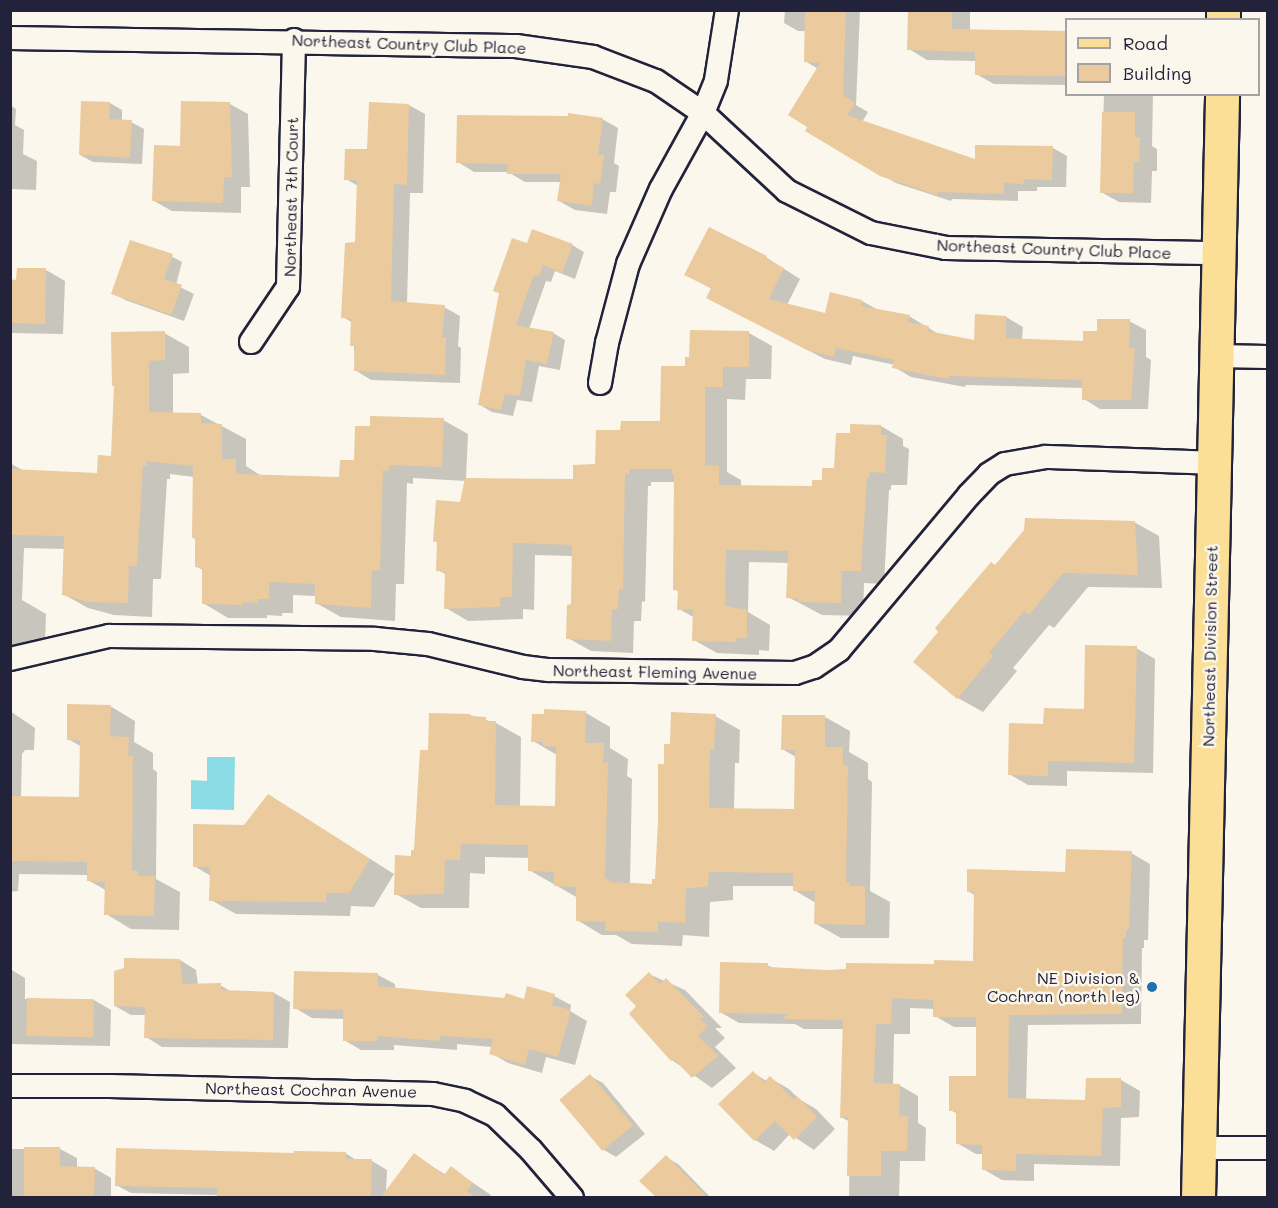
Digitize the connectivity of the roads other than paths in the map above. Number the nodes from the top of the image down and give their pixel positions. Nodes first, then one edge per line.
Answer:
1 (727, 10) edge
2 (10, 38) edge
3 (294, 40) junction
4 (1222, 96) edge
5 (703, 113) junction
6 (1218, 254) junction
7 (250, 342) dead end
8 (1216, 356) junction
9 (1268, 357) edge
10 (600, 383) dead end
11 (1214, 463) junction
12 (10, 659) edge
13 (10, 1086) edge
14 (1199, 1148) junction
15 (1268, 1148) edge
16 (564, 1194) edge
17 (1198, 1197) edge

1 - 5 street
2 - 3 street, Northeast Country Club Place
3 - 5 street, Northeast Country Club Place
3 - 7 street, Northeast 7th Court
4 - 6 main road, Northeast Division Street
5 - 6 street, Northeast Country Club Place
5 - 10 street
6 - 8 main road, Northeast Division Street
8 - 9 street
8 - 11 main road, Northeast Division Street
11 - 12 street, Northeast Fleming Avenue
11 - 14 main road, Northeast Division Street
13 - 16 street, Northeast Cochran Avenue
14 - 15 street
14 - 17 main road, Northeast Division Street

